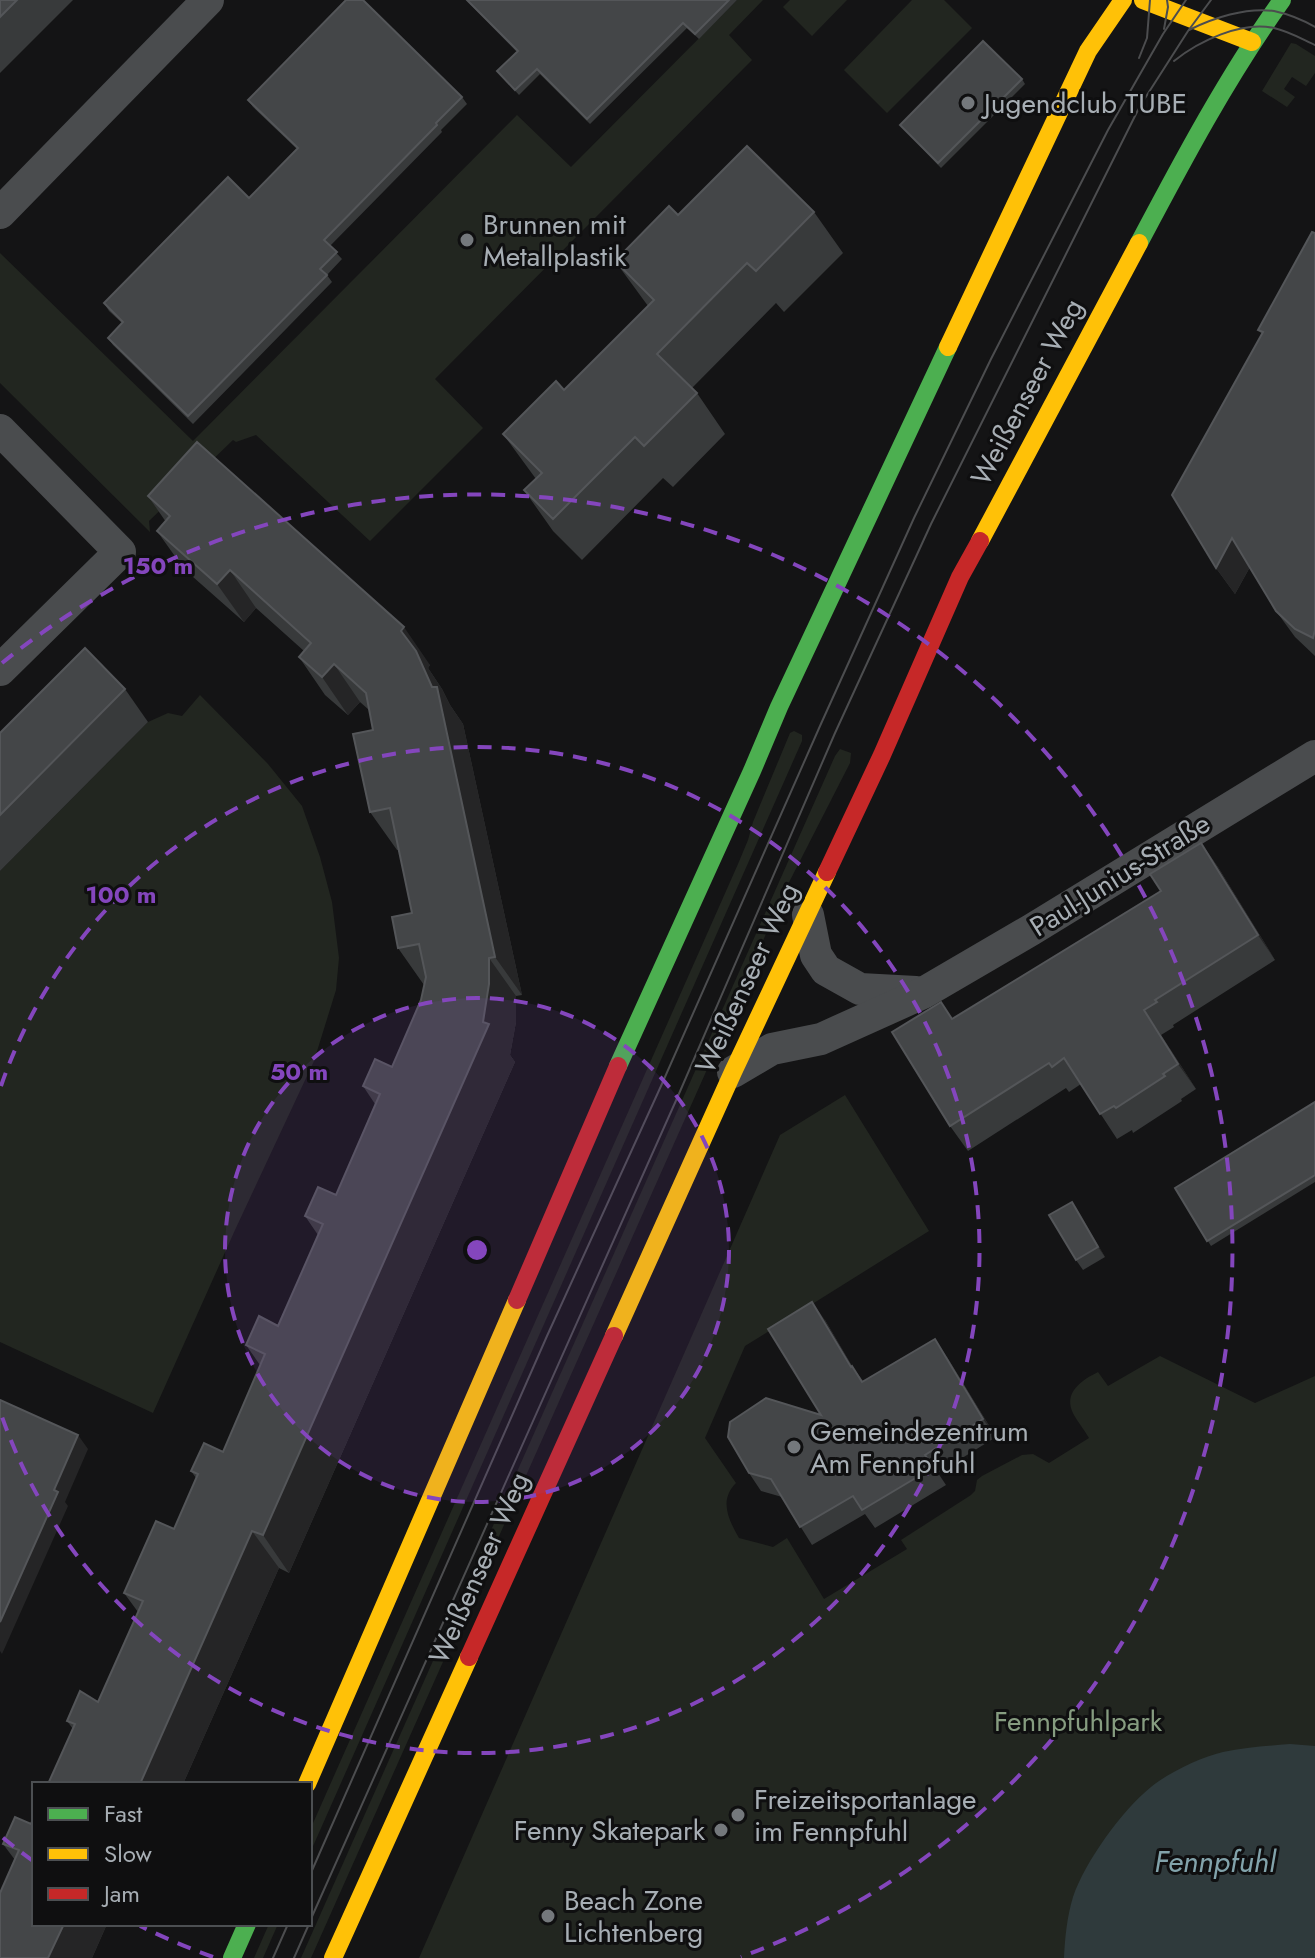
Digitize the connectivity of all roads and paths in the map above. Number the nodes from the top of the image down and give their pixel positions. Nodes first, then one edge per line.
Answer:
1 (208, 0) edge
2 (1123, 0) edge
3 (1143, 0) edge
4 (1282, 0) edge
5 (1239, 21) dead end
6 (1252, 42) junction
7 (0, 213) edge
8 (0, 430) edge
9 (0, 670) edge
10 (1315, 756) edge
11 (808, 915) junction
12 (923, 993) junction
13 (733, 1072) junction
14 (308, 1782) edge
15 (246, 1926) edge
16 (232, 1958) edge
17 (333, 1958) edge

1 - 7 street
2 - 14 main road
3 - 6 main road
4 - 6 main road, Weißenseer Weg
5 - 6 main road
6 - 11 main road, Weißenseer Weg
8 - 9 street
10 - 12 street, Paul-Junius-Straße
11 - 12 street
11 - 13 main road, Weißenseer Weg
12 - 13 street, Paul-Junius-Straße
13 - 17 main road, Weißenseer Weg
15 - 16 main road

